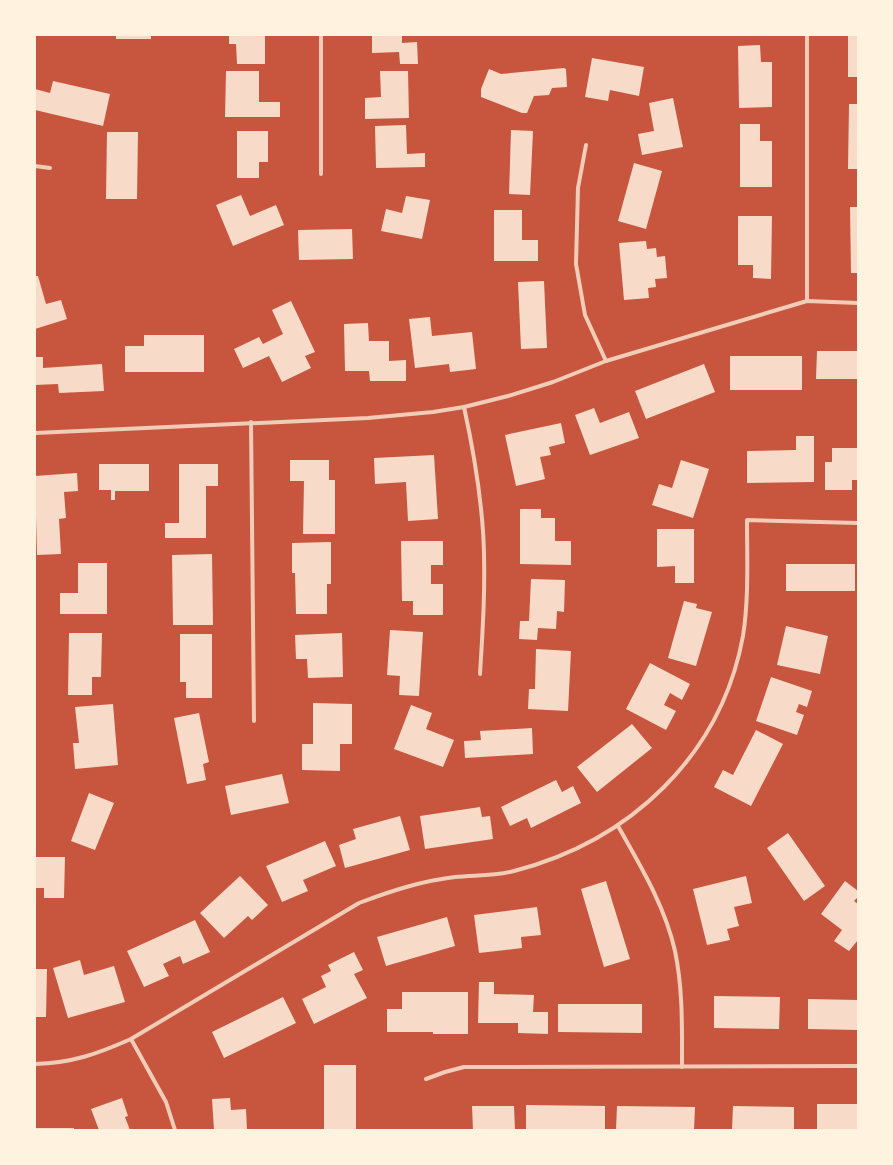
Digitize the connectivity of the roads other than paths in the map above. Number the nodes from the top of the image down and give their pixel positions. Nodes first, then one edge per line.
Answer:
1 (322, 35) edge
2 (808, 35) edge
3 (586, 145) dead end
4 (35, 166) edge
5 (50, 168) dead end
6 (321, 174) dead end
7 (807, 301) junction
8 (858, 303) edge
9 (606, 361) junction
10 (464, 407) junction
11 (251, 422) junction
12 (35, 433) edge
13 (858, 523) edge
14 (480, 674) dead end
15 (254, 721) dead end
16 (618, 826) junction
17 (131, 1039) junction
18 (35, 1064) edge
19 (858, 1066) edge
20 (682, 1067) junction
21 (426, 1079) dead end
22 (175, 1130) edge

1 - 6 street
2 - 7 street
3 - 9 street
4 - 5 street
7 - 8 street
7 - 9 street
9 - 10 street
10 - 11 street
10 - 14 street
11 - 12 street
11 - 15 street
13 - 16 street
16 - 17 street
16 - 20 street
17 - 18 street
17 - 22 street
19 - 20 street
20 - 21 street

